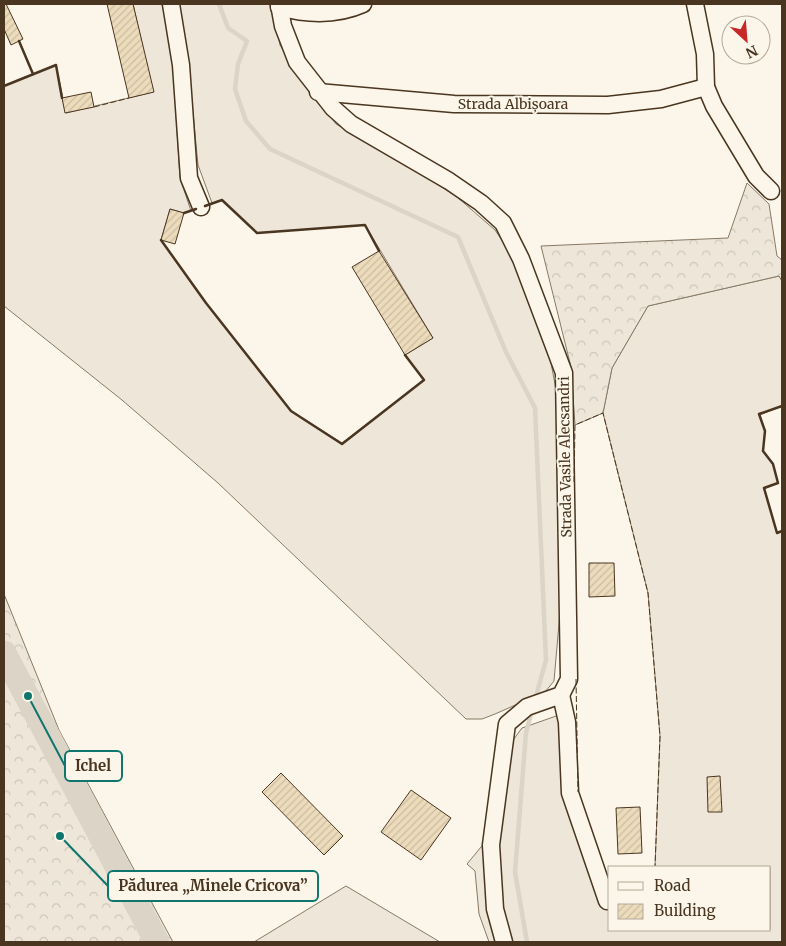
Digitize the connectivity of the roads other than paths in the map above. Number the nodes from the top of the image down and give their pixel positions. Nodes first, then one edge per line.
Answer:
1 (171, 4) edge
2 (363, 4) edge
3 (695, 4) edge
4 (279, 5) edge
5 (706, 87) junction
6 (318, 92) junction
7 (771, 191) dead end
8 (200, 207) dead end
9 (561, 695) junction
10 (607, 901) dead end
11 (504, 942) edge

1 - 8 street
2 - 4 street
3 - 5 street
4 - 6 street, Strada Vasile Alecsandri
5 - 6 street, Strada Albișoara
5 - 7 street
6 - 9 street, Strada Vasile Alecsandri
9 - 10 street
9 - 11 street

